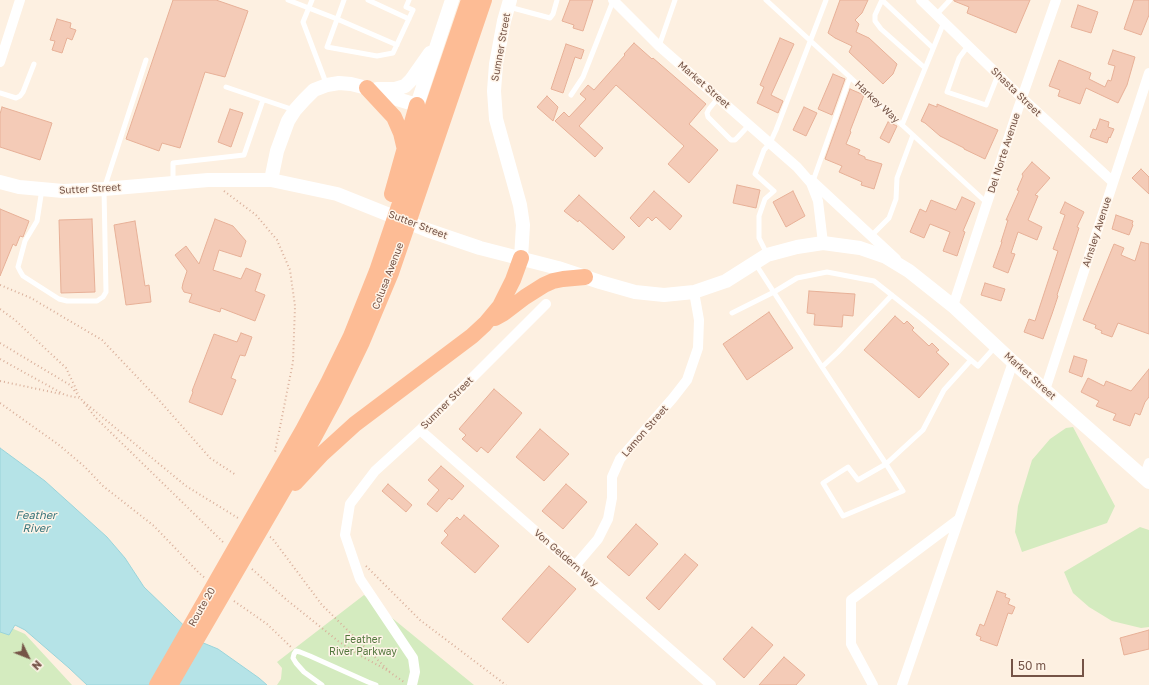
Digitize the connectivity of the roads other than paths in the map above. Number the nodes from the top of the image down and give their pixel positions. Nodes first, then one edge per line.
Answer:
1 (20, 0) edge
2 (288, 0) edge
3 (312, 0) edge
4 (344, 0) edge
5 (368, 0) edge
6 (409, 0) edge
7 (452, 0) edge
8 (469, 0) edge
9 (484, 0) edge
10 (557, 0) edge
11 (613, 0) edge
12 (675, 0) edge
13 (766, 0) edge
14 (826, 0) edge
15 (882, 0) edge
16 (921, 0) edge
17 (950, 0) edge
18 (1056, 0) edge
19 (509, 3) edge
20 (309, 8) junction
21 (338, 19) junction
22 (409, 19) junction
23 (940, 19) junction
24 (810, 40) junction
25 (438, 41) junction
26 (397, 45) junction
27 (659, 46) junction
28 (968, 46) junction
29 (932, 48) junction
30 (146, 60) dead end
31 (0, 62) edge
32 (34, 64) dead end
33 (925, 68) junction
34 (1149, 73) edge
35 (998, 75) junction
36 (850, 77) junction
37 (327, 84) junction
38 (226, 87) dead end
39 (367, 88) junction
40 (0, 93) edge
41 (570, 95) dead end
42 (718, 98) junction
43 (1022, 98) junction
44 (263, 100) junction
45 (418, 105) junction
46 (295, 110) junction
47 (749, 125) junction
48 (902, 125) junction
49 (913, 135) junction
50 (770, 143) junction
51 (405, 150) junction
52 (270, 180) junction
53 (0, 182) edge
54 (1113, 182) junction
55 (173, 183) junction
56 (812, 183) junction
57 (42, 189) junction
58 (104, 189) junction
59 (406, 190) junction
60 (987, 203) junction
61 (871, 236) junction
62 (388, 243) junction
63 (824, 243) junction
64 (767, 254) junction
65 (521, 258) junction
66 (755, 262) junction
67 (910, 271) junction
68 (585, 277) junction
69 (694, 292) junction
70 (774, 292) junction
71 (892, 295) junction
72 (546, 304) dead end
73 (953, 306) junction
74 (732, 313) dead end
75 (485, 324) junction
76 (996, 346) junction
77 (971, 360) junction
78 (1013, 362) junction
79 (822, 367) junction
80 (1045, 390) junction
81 (420, 430) junction
82 (1149, 463) edge
83 (886, 464) junction
84 (1147, 480) edge
85 (267, 518) junction
86 (959, 519) junction
87 (254, 530) junction
88 (575, 566) junction
89 (157, 685) edge
90 (170, 685) edge
91 (322, 685) edge
92 (376, 685) edge
93 (412, 685) edge
94 (711, 685) edge
95 (873, 685) edge
96 (902, 685) edge

1 - 31 street
2 - 20 lane
3 - 20 lane
4 - 21 lane
5 - 22 lane
6 - 22 lane
7 - 25 main road
8 - 59 highway, Colusa Avenue
9 - 59 highway, Colusa Avenue
10 - 19 lane
11 - 27 street, Market Street
11 - 41 lane
12 - 27 lane
13 - 24 lane, Harkey Way
14 - 24 lane
15 - 29 lane
15 - 33 lane
16 - 23 street, Shasta Street
17 - 23 lane
18 - 43 street, Del Norte Avenue
19 - 65 main road, Sumner Street
20 - 21 lane
20 - 37 lane
21 - 26 lane
21 - 26 lane
22 - 26 lane
23 - 28 street, Shasta Street
23 - 29 lane
24 - 36 lane, Harkey Way
24 - 50 lane
25 - 39 main road
25 - 45 main road
27 - 42 street, Market Street
28 - 35 street, Shasta Street
28 - 35 lane
29 - 33 lane
30 - 58 lane
32 - 40 lane
33 - 48 lane
34 - 54 street, Ainsley Avenue
35 - 43 street, Shasta Street
36 - 48 lane, Harkey Way
36 - 56 lane
37 - 39 main road
37 - 46 main road
38 - 44 lane
39 - 45 main road
39 - 51 highway
42 - 47 street, Market Street
42 - 47 lane
43 - 54 street, Shasta Street
43 - 60 street, Del Norte Avenue
44 - 46 lane
44 - 55 lane
45 - 51 highway
46 - 52 main road
47 - 50 street, Market Street
48 - 49 lane, Harkey Way
49 - 60 lane, Harkey Way
49 - 61 lane
50 - 56 street, Market Street
50 - 64 lane
51 - 59 highway
52 - 55 main road, Sutter Street
52 - 65 main road, Sutter Street
53 - 57 main road, Sutter Street
54 - 80 street, Ainsley Avenue
55 - 58 main road, Sutter Street
56 - 61 street, Market Street
56 - 63 street, Market Street
57 - 58 main road, Sutter Street
57 - 58 lane
59 - 62 highway
59 - 62 highway, Colusa Avenue
60 - 73 street, Del Norte Avenue
61 - 67 street, Market Street
62 - 85 highway, Colusa Avenue
62 - 87 highway, Colusa Avenue
63 - 64 main road, Sutter Street
63 - 67 main road, Market Street
64 - 66 main road, Sutter Street
65 - 68 main road, Sutter Street
65 - 75 highway
66 - 69 main road, Sutter Street
66 - 70 lane
67 - 73 main road, Market Street
68 - 69 main road, Sutter Street
68 - 75 highway
69 - 88 street, Lamon Street
70 - 71 lane
70 - 74 lane
70 - 79 lane
71 - 77 lane
71 - 79 lane
72 - 81 street, Sumner Street
73 - 76 main road, Market Street
75 - 85 highway
76 - 77 lane
76 - 78 main road, Market Street
77 - 83 lane
78 - 80 main road, Market Street
78 - 86 street
79 - 83 lane
80 - 84 main road, Market Street
81 - 88 street, Von Geldern Way
81 - 93 street, Sumner Street
82 - 84 street
83 - 83 lane
85 - 87 highway, Colusa Avenue
86 - 95 street
86 - 96 street
87 - 89 highway, Route 20
87 - 90 highway, Route 20
88 - 94 street, Von Geldern Way
91 - 92 lane

